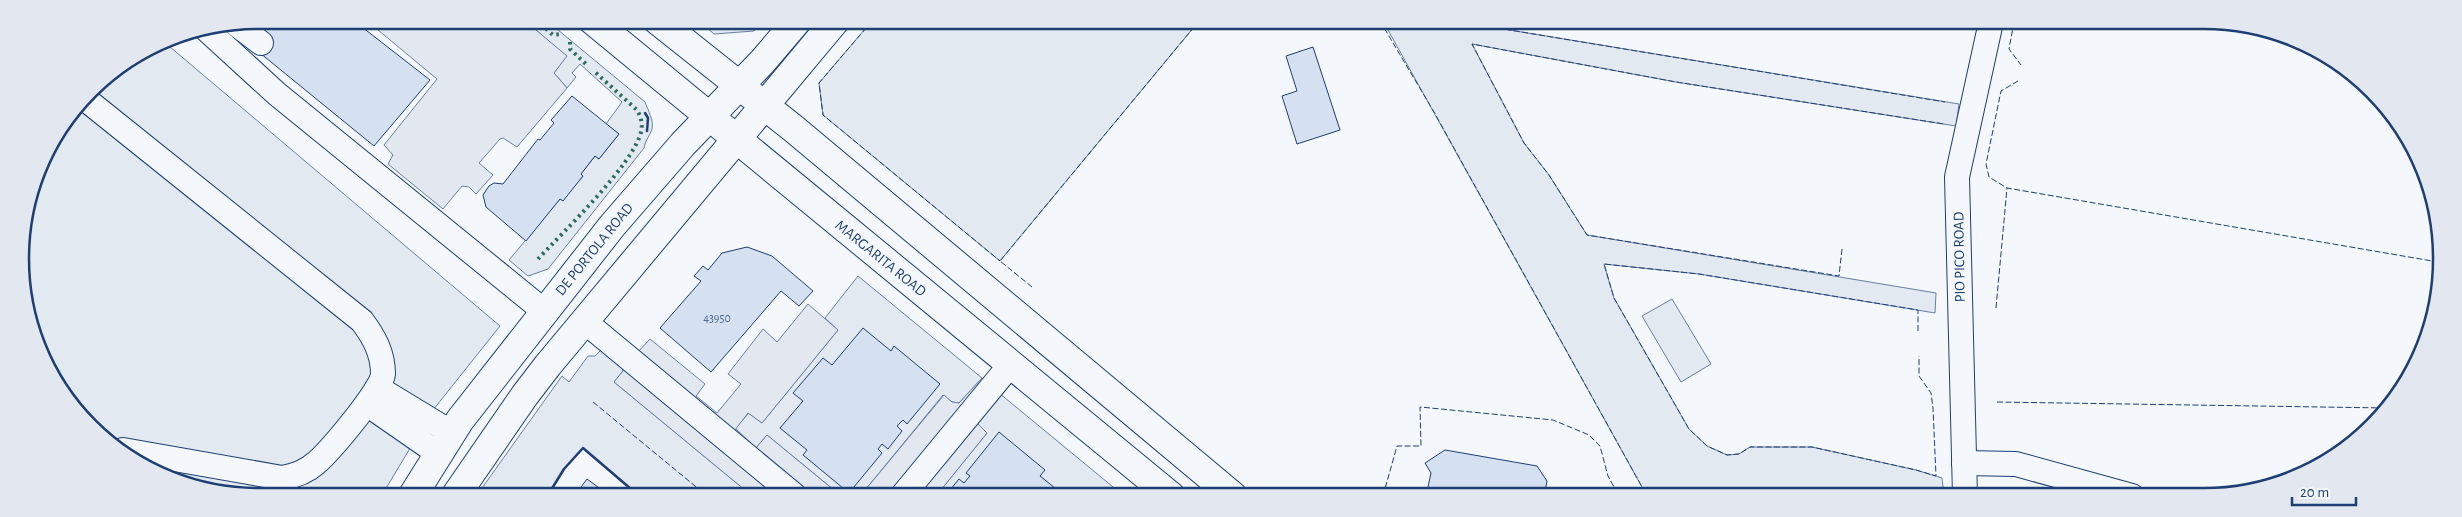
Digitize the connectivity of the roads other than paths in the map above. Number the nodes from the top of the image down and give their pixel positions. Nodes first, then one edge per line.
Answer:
1 (243, 29) edge
2 (603, 29) edge
3 (668, 29) edge
4 (788, 29) edge
5 (828, 29) edge
6 (1989, 29) edge
7 (211, 34) edge
8 (261, 43) dead end
9 (739, 86) junction
10 (90, 103) edge
11 (764, 106) junction
12 (708, 117) junction
13 (735, 139) junction
14 (544, 311) junction
15 (584, 321) junction
16 (1011, 364) junction
17 (373, 396) junction
18 (445, 443) junction
19 (150, 461) edge
20 (1964, 463) junction
21 (163, 466) edge
22 (417, 488) edge
23 (461, 488) edge
24 (786, 488) edge
25 (910, 488) edge
26 (1160, 488) edge
27 (1223, 488) edge
28 (1965, 488) edge
29 (2103, 488) edge

1 - 8 street
2 - 12 main road, MARGARITA ROAD
3 - 9 main road
4 - 9 main road, DE PORTOLA ROAD
5 - 11 main road
6 - 20 street, PIO PICO ROAD
7 - 14 street
9 - 11 main road
9 - 12 main road, DE PORTOLA ROAD
10 - 17 street
11 - 13 main road
11 - 27 main road
12 - 13 main road, MARGARITA ROAD
12 - 14 main road, DE PORTOLA ROAD
13 - 15 main road
13 - 16 main road, MARGARITA ROAD
14 - 18 main road, DE PORTOLA ROAD
15 - 23 main road
15 - 24 street
16 - 25 street
16 - 26 main road, MARGARITA ROAD
17 - 18 street
17 - 21 street
18 - 22 main road, DE PORTOLA ROAD
19 - 21 street
20 - 28 street, PIO PICO ROAD
20 - 29 street

